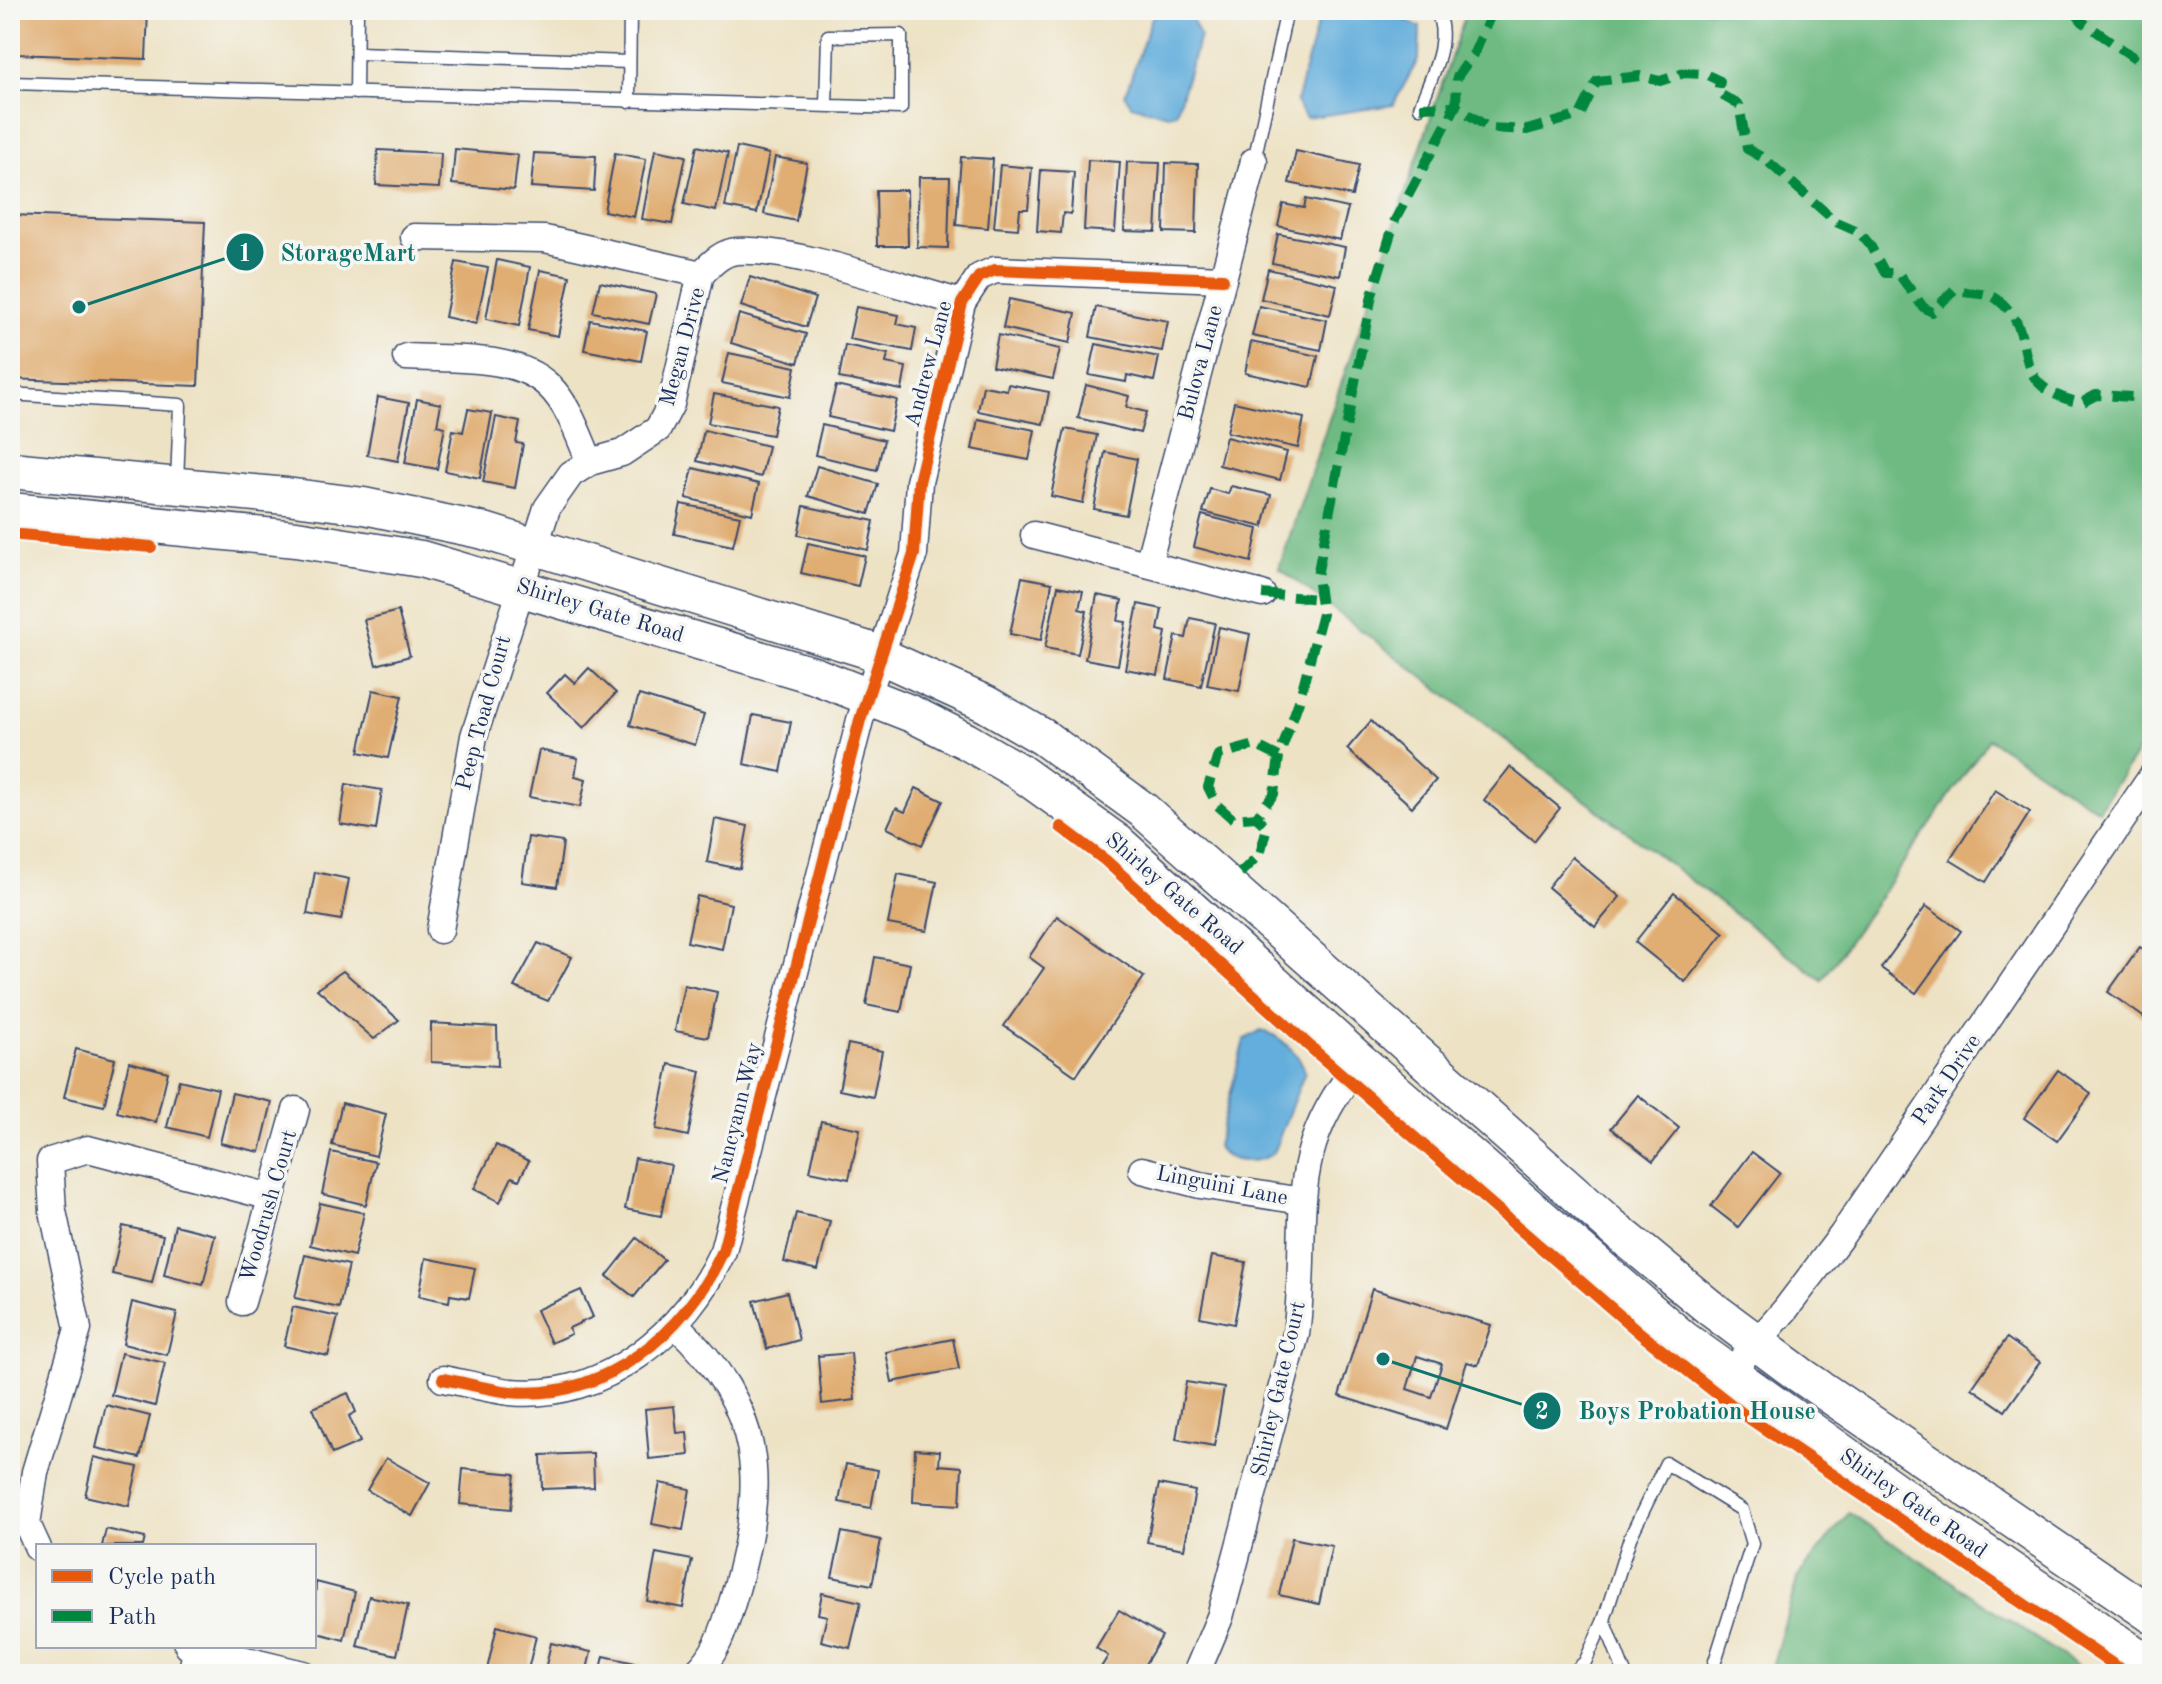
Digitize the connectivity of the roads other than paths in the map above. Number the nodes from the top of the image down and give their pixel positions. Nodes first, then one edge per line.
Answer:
1 (357, 10) edge
2 (630, 10) edge
3 (1287, 10) edge
4 (1436, 10) edge
5 (357, 53) junction
6 (629, 62) junction
7 (10, 83) edge
8 (356, 93) junction
9 (629, 102) junction
10 (826, 105) junction
11 (1420, 107) dead end
12 (1254, 161) joint
13 (414, 237) dead end
14 (701, 274) junction
15 (1223, 279) junction
16 (962, 303) junction
17 (406, 357) dead end
18 (10, 394) edge
19 (590, 462) junction
20 (10, 470) edge
21 (176, 486) junction
22 (10, 511) edge
23 (1034, 535) dead end
24 (532, 546) junction
25 (1148, 564) junction
26 (519, 587) junction
27 (1262, 594) dead end
28 (880, 655) junction
29 (867, 695) junction
30 (2152, 776) edge
31 (440, 930) dead end
32 (1361, 1062) junction
33 (296, 1110) dead end
34 (1142, 1170) dead end
35 (271, 1197) junction
36 (1302, 1201) junction
37 (242, 1302) dead end
38 (676, 1325) junction
39 (1757, 1343) junction
40 (1729, 1374) junction
41 (443, 1379) dead end
42 (36, 1544) edge
43 (2152, 1615) edge
44 (1604, 1620) junction
45 (192, 1648) edge
46 (196, 1648) edge
47 (2152, 1666) edge
48 (191, 1674) edge
49 (303, 1674) edge
50 (695, 1674) edge
51 (1196, 1674) edge
52 (1572, 1674) edge
53 (1625, 1674) edge
54 (1711, 1674) edge

1 - 5 lane
2 - 6 lane
3 - 12 lane
4 - 11 lane
5 - 6 lane
5 - 8 lane
6 - 9 lane
7 - 8 lane
8 - 9 lane
9 - 10 lane
10 - 10 lane
12 - 15 street, Bulova Lane
13 - 14 street
14 - 16 street, Andrew Lane
14 - 19 street, Megan Drive
15 - 16 street, Andrew Lane
15 - 25 street, Bulova Lane
16 - 28 street, Andrew Lane
17 - 19 street
18 - 21 lane
19 - 24 street, Megan Drive
20 - 21 main road, Shirley Gate Road
21 - 24 main road, Shirley Gate Road
22 - 26 main road, Shirley Gate Road
23 - 25 street
24 - 26 street, Peep Toad Court
24 - 28 main road, Shirley Gate Road
25 - 27 street
26 - 29 main road, Shirley Gate Road
26 - 31 street, Peep Toad Court
28 - 29 street, Nancyann Way
28 - 39 main road, Shirley Gate Road
29 - 32 main road, Shirley Gate Road
29 - 38 street, Nancyann Way
30 - 39 street, Park Drive
32 - 36 street, Shirley Gate Court
32 - 40 main road, Shirley Gate Road
33 - 35 street, Woodrush Court
34 - 36 street, Linguini Lane
35 - 37 street, Woodrush Court
35 - 42 street
36 - 51 street, Shirley Gate Court
38 - 41 street, Nancyann Way
38 - 50 street
39 - 40 street, Park Drive
39 - 43 main road, Shirley Gate Road
40 - 47 main road, Shirley Gate Road
44 - 52 lane
44 - 53 lane
44 - 54 lane
45 - 48 street
46 - 49 street

